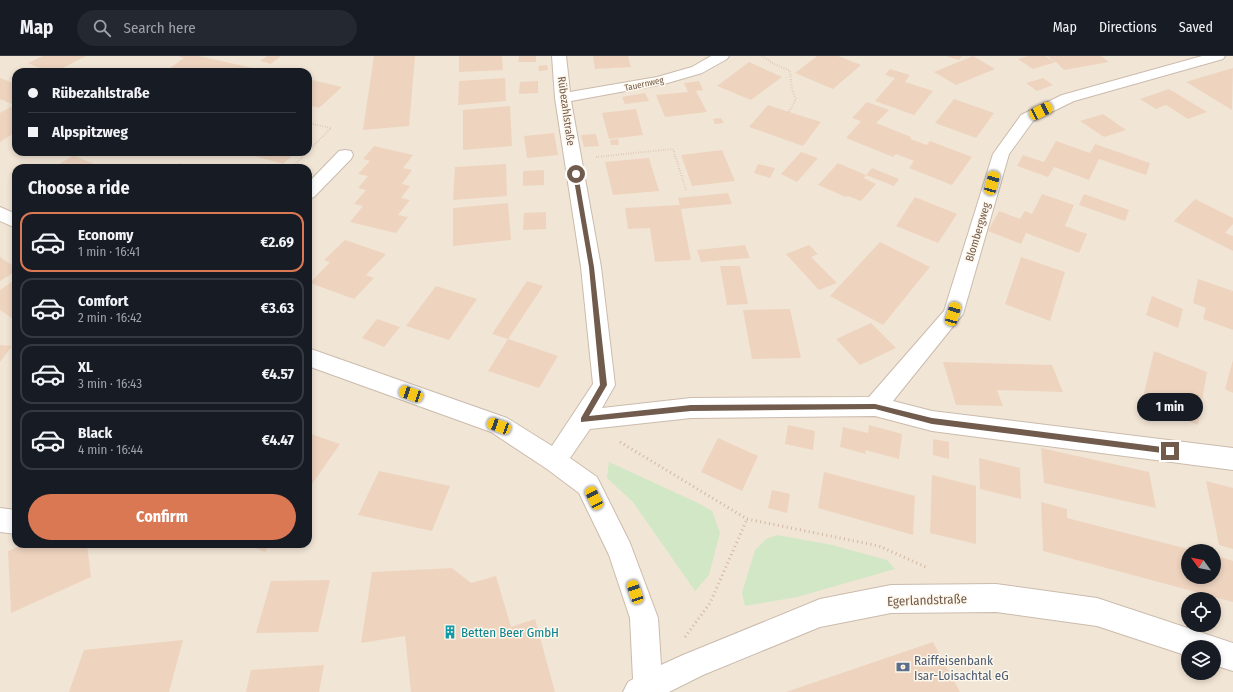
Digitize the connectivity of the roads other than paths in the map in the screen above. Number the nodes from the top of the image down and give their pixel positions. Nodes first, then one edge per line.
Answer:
1 (559, 56) edge
2 (722, 56) edge
3 (1218, 56) edge
4 (563, 98) junction
5 (345, 155) dead end
6 (312, 189) edge
7 (0, 213) edge
8 (12, 220) edge
9 (312, 358) edge
10 (875, 406) junction
11 (583, 420) junction
12 (1233, 459) edge
13 (555, 461) junction
14 (0, 520) edge
15 (12, 522) edge
16 (1182, 640) edge
17 (1221, 653) edge
18 (1233, 657) edge
19 (644, 691) edge

1 - 4 street, Rübezahlstraße
2 - 4 street, Tauernweg
3 - 10 street, Blombergweg
4 - 11 street, Rübezahlstraße
5 - 6 street
7 - 8 street
9 - 13 street
10 - 11 street
10 - 12 street
11 - 13 street, Rübezahlstraße
13 - 19 street
14 - 15 street
16 - 19 street, Egerlandstraße
17 - 18 street

